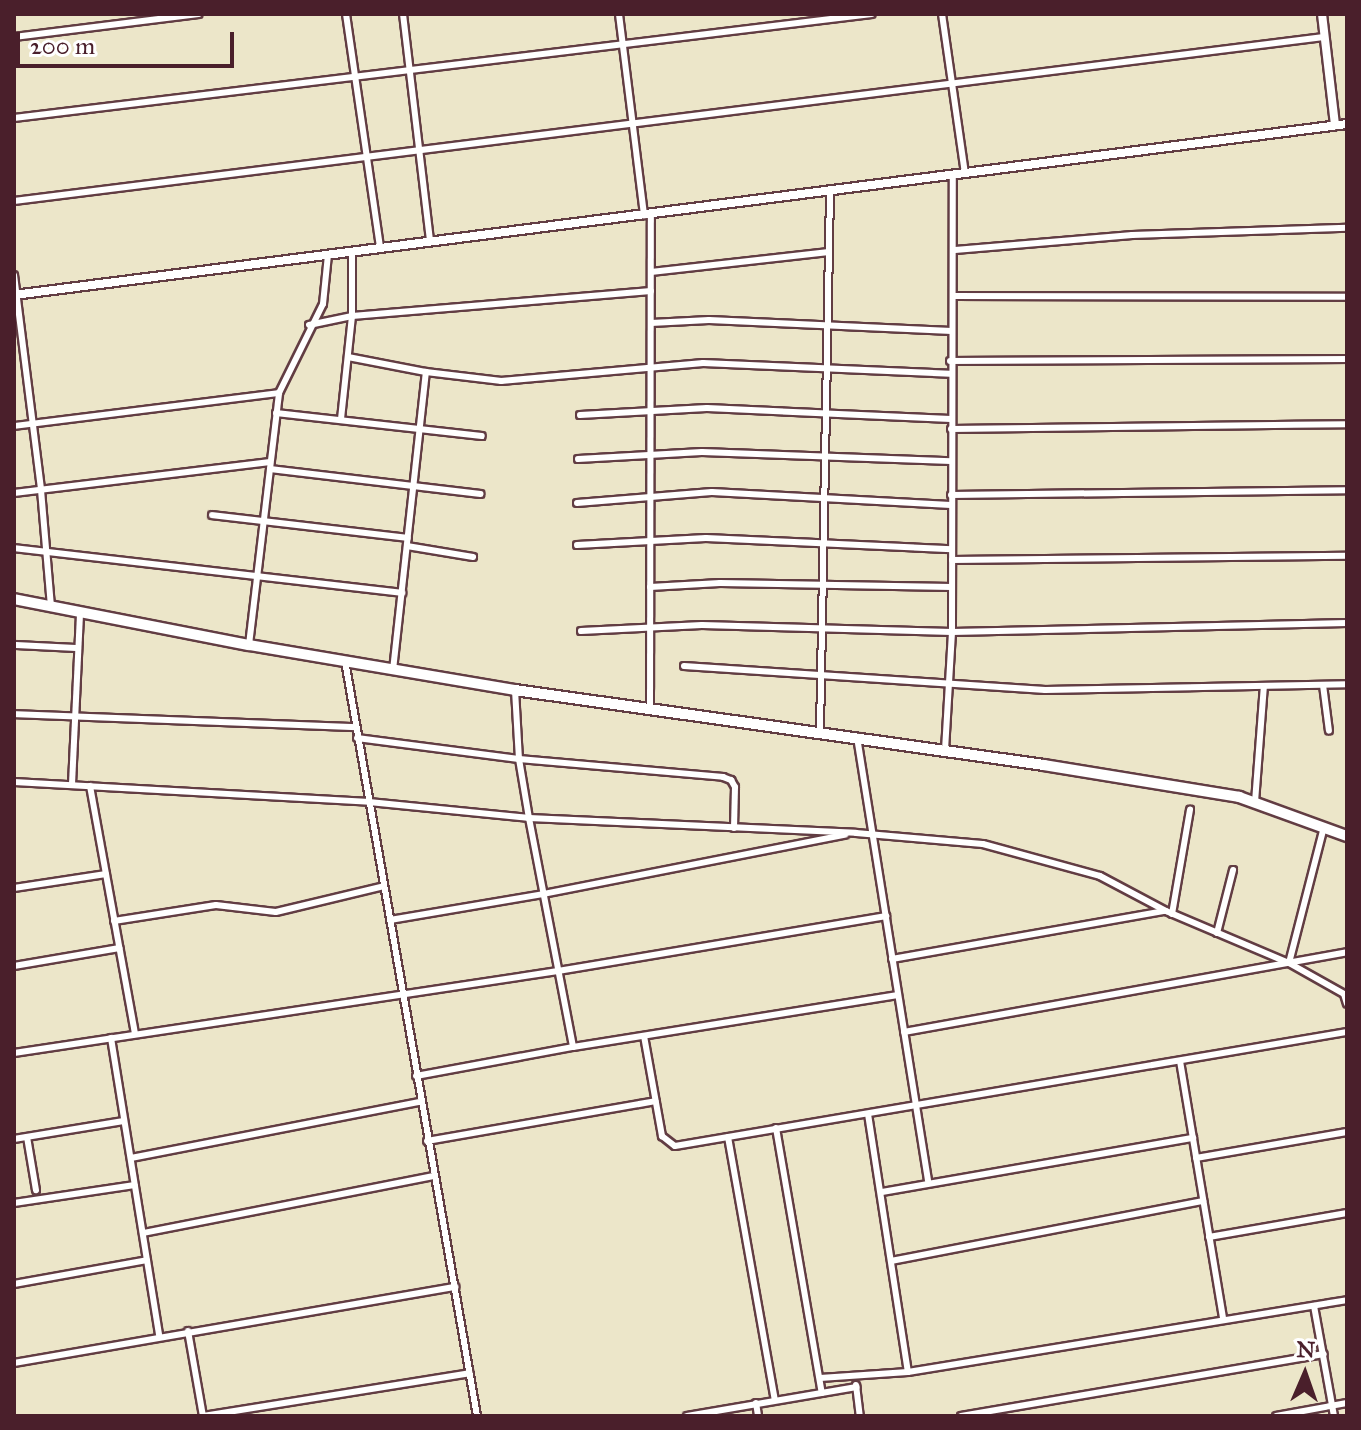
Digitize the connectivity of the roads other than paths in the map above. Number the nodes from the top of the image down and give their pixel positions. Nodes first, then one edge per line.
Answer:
1 (199, 14) edge
2 (346, 14) edge
3 (403, 14) edge
4 (619, 14) edge
5 (872, 14) edge
6 (942, 14) edge
7 (1322, 14) edge
8 (14, 37) edge
9 (1324, 37) junction
10 (622, 46) junction
11 (410, 71) junction
12 (355, 77) junction
13 (954, 86) junction
14 (14, 118) edge
15 (1347, 124) edge
16 (1335, 125) junction
17 (633, 126) junction
18 (419, 152) junction
19 (367, 159) junction
20 (965, 173) junction
21 (953, 174) junction
22 (830, 193) junction
23 (14, 201) edge
24 (647, 215) junction
25 (1347, 228) edge
26 (430, 240) junction
27 (380, 247) junction
28 (352, 250) junction
29 (955, 250) junction
30 (829, 252) junction
31 (328, 255) junction
32 (651, 272) junction
33 (14, 275) edge
34 (651, 291) junction
35 (16, 295) edge
36 (953, 296) junction
37 (1347, 297) edge
38 (352, 316) junction
39 (651, 323) junction
40 (309, 325) junction
41 (828, 325) junction
42 (952, 331) junction
43 (348, 357) junction
44 (1347, 359) edge
45 (950, 361) junction
46 (827, 368) junction
47 (651, 370) junction
48 (426, 372) junction
49 (950, 374) junction
50 (279, 393) junction
51 (651, 409) junction
52 (276, 413) junction
53 (826, 413) junction
54 (580, 415) dead end
55 (341, 419) junction
56 (951, 419) junction
57 (33, 423) junction
58 (1347, 424) edge
59 (14, 426) edge
60 (951, 429) junction
61 (421, 430) junction
62 (482, 436) dead end
63 (650, 453) junction
64 (826, 456) junction
65 (578, 459) dead end
66 (951, 461) junction
67 (270, 466) junction
68 (413, 486) junction
69 (41, 490) junction
70 (1347, 490) edge
71 (14, 493) edge
72 (481, 494) dead end
73 (951, 495) junction
74 (650, 497) junction
75 (825, 500) junction
76 (577, 503) dead end
77 (951, 505) junction
78 (212, 515) dead end
79 (263, 521) junction
80 (407, 542) junction
81 (650, 542) junction
82 (577, 545) dead end
83 (824, 545) junction
84 (14, 548) edge
85 (952, 549) junction
86 (47, 552) junction
87 (1347, 556) edge
88 (473, 557) dead end
89 (952, 560) junction
90 (256, 577) junction
91 (824, 586) junction
92 (650, 587) junction
93 (952, 587) junction
94 (402, 593) junction
95 (14, 599) edge
96 (51, 606) junction
97 (80, 612) junction
98 (1347, 623) edge
99 (650, 627) junction
100 (581, 631) dead end
101 (823, 631) junction
102 (952, 632) junction
103 (14, 645) edge
104 (249, 645) junction
105 (78, 648) junction
106 (345, 661) junction
107 (684, 666) dead end
108 (393, 670) junction
109 (824, 676) junction
110 (1347, 684) edge
111 (948, 685) junction
112 (1323, 685) junction
113 (1264, 686) junction
114 (515, 690) junction
115 (650, 707) junction
116 (14, 714) edge
117 (75, 716) junction
118 (355, 727) junction
119 (1329, 731) dead end
120 (820, 732) junction
121 (857, 737) junction
122 (357, 738) junction
123 (945, 750) junction
124 (519, 759) junction
125 (14, 782) edge
126 (72, 784) junction
127 (90, 786) junction
128 (369, 802) junction
129 (1255, 803) junction
130 (1190, 810) dead end
131 (529, 818) junction
132 (1324, 826) junction
133 (734, 828) junction
134 (856, 833) junction
135 (872, 834) junction
136 (1347, 836) edge
137 (1233, 870) dead end
138 (106, 874) junction
139 (384, 886) junction
140 (14, 888) edge
141 (543, 894) junction
142 (1169, 912) junction
143 (886, 916) junction
144 (390, 920) junction
145 (114, 921) junction
146 (1217, 933) junction
147 (119, 948) junction
148 (1347, 952) edge
149 (892, 959) junction
150 (1289, 963) junction
151 (14, 966) edge
152 (558, 971) junction
153 (403, 994) junction
154 (898, 995) junction
155 (1347, 1004) edge
156 (904, 1032) junction
157 (1347, 1032) edge
158 (135, 1034) junction
159 (644, 1036) junction
160 (111, 1038) junction
161 (573, 1047) junction
162 (14, 1053) edge
163 (1180, 1061) junction
164 (416, 1076) junction
165 (656, 1101) junction
166 (420, 1102) junction
167 (916, 1106) junction
168 (868, 1114) junction
169 (124, 1121) junction
170 (776, 1128) junction
171 (1347, 1132) edge
172 (27, 1137) junction
173 (728, 1137) junction
174 (1193, 1138) junction
175 (14, 1139) edge
176 (427, 1141) junction
177 (131, 1158) junction
178 (1196, 1158) junction
179 (434, 1176) junction
180 (928, 1181) junction
181 (135, 1185) junction
182 (36, 1190) dead end
183 (882, 1192) junction
184 (1203, 1201) junction
185 (14, 1203) edge
186 (1347, 1213) edge
187 (143, 1233) junction
188 (1209, 1237) junction
189 (147, 1260) junction
190 (891, 1261) junction
191 (14, 1284) edge
192 (455, 1287) junction
193 (1347, 1300) edge
194 (1314, 1306) junction
195 (1223, 1319) junction
196 (188, 1331) junction
197 (159, 1336) junction
198 (1324, 1354) junction
199 (14, 1363) edge
200 (908, 1372) junction
201 (470, 1373) junction
202 (855, 1377) junction
203 (820, 1378) junction
204 (857, 1387) junction
205 (822, 1393) junction
206 (775, 1400) junction
207 (756, 1403) junction
208 (1347, 1403) edge
209 (1332, 1405) junction
210 (718, 1414) edge
211 (203, 1416) edge
212 (477, 1416) edge
213 (687, 1416) edge
214 (758, 1416) edge
215 (860, 1416) edge
216 (961, 1416) edge
217 (1276, 1416) edge
218 (1334, 1416) edge

1 - 8 street
2 - 12 street
3 - 11 street
4 - 10 street
5 - 10 street
6 - 13 street
7 - 9 street
9 - 13 street
9 - 16 street
10 - 11 street
10 - 17 street
11 - 12 street
11 - 18 street
12 - 14 street
12 - 19 street
13 - 17 street
13 - 20 street
15 - 16 street
16 - 20 street
17 - 18 street
17 - 24 street
18 - 19 street
18 - 26 street
19 - 23 street
19 - 27 street
20 - 21 street
21 - 22 street
21 - 29 street
22 - 24 street
22 - 30 street
24 - 26 street
24 - 32 street
25 - 29 street
26 - 27 street
27 - 28 street
28 - 31 street
28 - 38 street
29 - 36 street
30 - 32 street
30 - 41 street
31 - 35 street
31 - 40 street
32 - 34 street
33 - 35 street
34 - 38 street
34 - 39 street
35 - 57 street
36 - 37 street
36 - 42 street
38 - 40 street
38 - 43 street
39 - 41 street
39 - 47 street
40 - 50 street
41 - 42 street
41 - 46 street
42 - 45 street
43 - 48 street
43 - 55 street
44 - 45 street
45 - 49 street
46 - 47 street
46 - 49 street
46 - 53 street
47 - 48 street
47 - 51 street
48 - 61 street
49 - 56 street
50 - 52 street
50 - 57 street
51 - 53 street
51 - 54 street
51 - 63 street
52 - 55 street
52 - 67 street
53 - 56 street
53 - 64 street
55 - 61 street
56 - 60 street
57 - 59 street
57 - 69 street
58 - 60 street
60 - 66 street
61 - 62 street
61 - 68 street
63 - 64 street
63 - 65 street
63 - 74 street
64 - 66 street
64 - 75 street
66 - 73 street
67 - 68 street
67 - 69 street
67 - 79 street
68 - 72 street
68 - 80 street
69 - 71 street
69 - 86 street
70 - 73 street
73 - 77 street
74 - 75 street
74 - 76 street
74 - 81 street
75 - 77 street
75 - 83 street
77 - 85 street
78 - 79 street
79 - 80 street
79 - 90 street
80 - 88 street
80 - 94 street
81 - 82 street
81 - 83 street
81 - 92 street
83 - 85 street
83 - 91 street
84 - 86 street
85 - 89 street
86 - 90 street
86 - 96 street
87 - 89 street
89 - 93 street
90 - 94 street
90 - 104 street
91 - 92 street
91 - 93 street
91 - 101 street
92 - 99 street
93 - 102 street
94 - 108 street
95 - 96 main road
96 - 97 main road
97 - 104 main road
97 - 105 street
98 - 102 street
99 - 100 street
99 - 101 street
99 - 115 street
101 - 102 street
101 - 109 street
102 - 111 street
103 - 105 street
104 - 106 main road
105 - 117 street
106 - 108 main road
106 - 118 street
107 - 109 street
108 - 114 main road
109 - 111 street
109 - 120 street
110 - 112 street
111 - 113 street
111 - 123 street
112 - 113 street
112 - 119 street
113 - 129 street
114 - 115 main road
114 - 124 street
115 - 120 main road
116 - 117 street
117 - 118 street
117 - 126 street
118 - 122 street
120 - 121 main road
121 - 123 main road
121 - 135 street
122 - 124 street
122 - 128 street
123 - 129 main road
124 - 131 street
124 - 133 street
125 - 126 street
126 - 127 street
127 - 128 street
127 - 138 street
128 - 131 street
128 - 139 street
129 - 132 main road
130 - 142 street
131 - 133 street
131 - 141 street
132 - 136 main road
132 - 150 street
133 - 134 street
134 - 135 street
134 - 141 street
135 - 142 street
135 - 143 street
137 - 146 street
138 - 140 street
138 - 145 street
139 - 144 street
139 - 145 street
141 - 144 street
141 - 152 street
142 - 146 street
142 - 149 street
143 - 149 street
143 - 152 street
144 - 153 street
145 - 147 street
146 - 150 street
147 - 151 street
147 - 158 street
148 - 150 street
149 - 154 street
150 - 155 street
150 - 156 street
152 - 153 street
152 - 161 street
153 - 158 street
153 - 164 street
154 - 156 street
154 - 159 street
156 - 167 street
157 - 163 street
158 - 160 street
159 - 161 street
159 - 165 street
160 - 162 street
160 - 169 street
161 - 164 street
163 - 167 street
163 - 174 street
164 - 166 street
165 - 173 street
165 - 176 street
166 - 176 street
166 - 177 street
167 - 168 street
167 - 180 street
168 - 170 street
168 - 183 street
169 - 172 street
169 - 177 street
170 - 173 street
170 - 203 street
171 - 178 street
172 - 175 street
172 - 182 street
173 - 206 street
174 - 178 street
174 - 180 street
176 - 179 street
177 - 181 street
178 - 184 street
179 - 187 street
179 - 192 street
180 - 183 street
181 - 185 street
181 - 187 street
183 - 190 street
184 - 188 street
184 - 190 street
186 - 188 street
187 - 189 street
188 - 195 street
189 - 191 street
189 - 197 street
190 - 200 street
192 - 196 street
192 - 201 street
193 - 194 street
194 - 195 street
194 - 198 street
195 - 200 street
196 - 197 street
196 - 211 street
197 - 199 street
198 - 209 street
198 - 216 street
200 - 202 street
201 - 211 street
201 - 212 street
202 - 203 street
202 - 204 street
203 - 205 street
204 - 205 street
204 - 215 street
205 - 206 street
206 - 207 street
207 - 210 street
207 - 214 street
208 - 209 street
209 - 217 street
209 - 218 street
210 - 213 street

